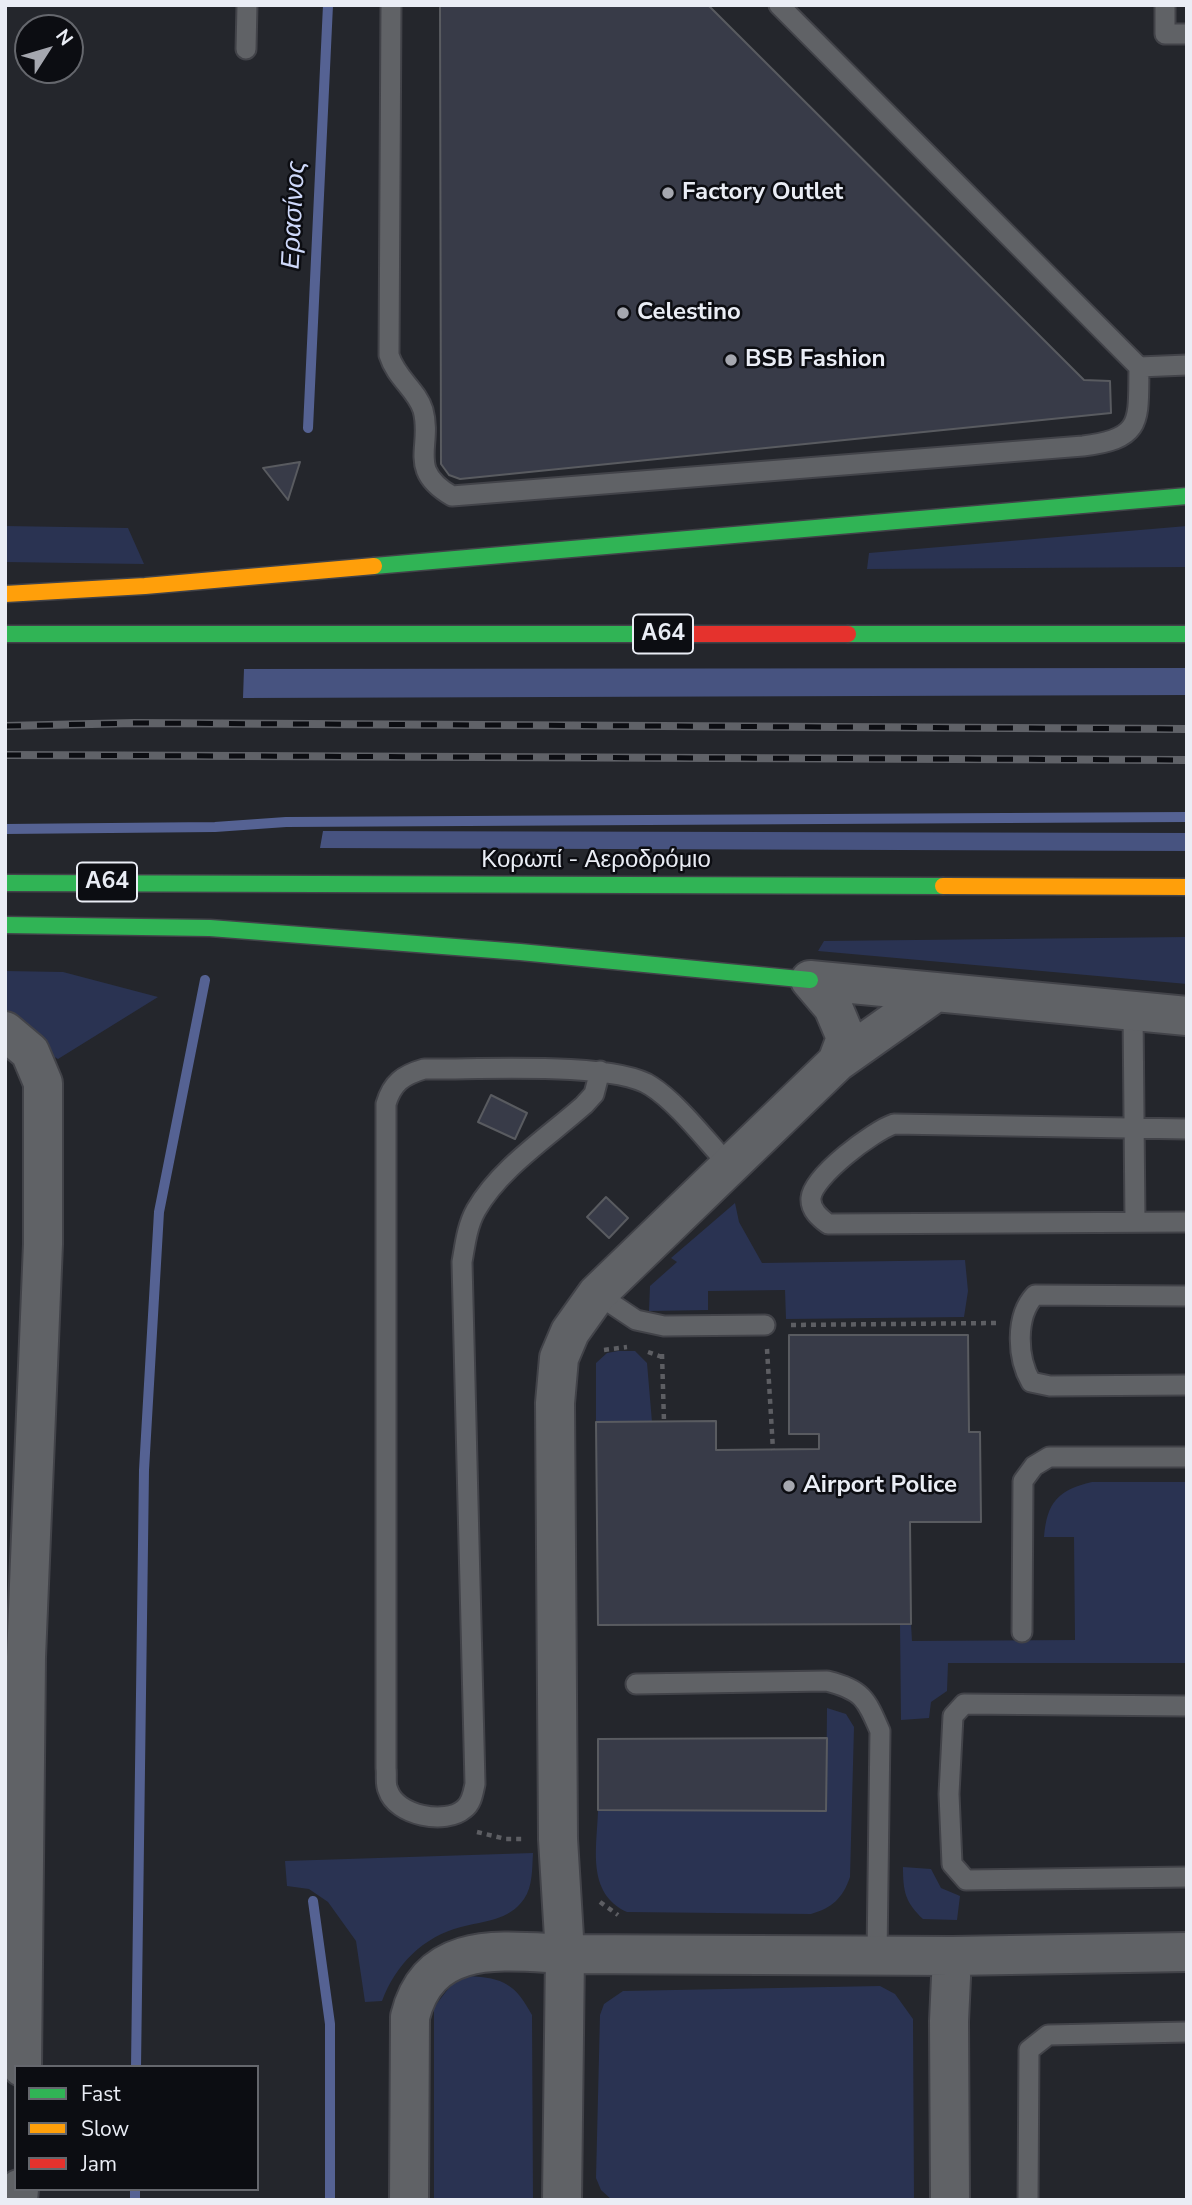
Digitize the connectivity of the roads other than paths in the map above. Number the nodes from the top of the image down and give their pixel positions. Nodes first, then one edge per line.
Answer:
1 (247, 5) edge
2 (391, 5) edge
3 (779, 5) edge
4 (1165, 5) edge
5 (1187, 34) edge
6 (246, 49) dead end
7 (1187, 365) edge
8 (1139, 367) junction
9 (1187, 496) edge
10 (5, 594) edge
11 (5, 634) edge
12 (1187, 634) edge
13 (5, 883) edge
14 (1187, 887) edge
15 (5, 925) edge
16 (810, 980) junction
17 (936, 992) junction
18 (1133, 1011) junction
19 (1187, 1016) edge
20 (5, 1031) edge
21 (836, 1062) junction
22 (600, 1071) junction
23 (1136, 1126) junction
24 (1187, 1129) edge
25 (729, 1165) junction
26 (1135, 1222) junction
27 (1187, 1222) edge
28 (597, 1294) junction
29 (1187, 1296) edge
30 (765, 1325) road end
31 (1187, 1385) edge
32 (1187, 1457) edge
33 (1022, 1632) dead end
34 (636, 1684) dead end
35 (1187, 1706) edge
36 (1187, 1877) edge
37 (1187, 1952) edge
38 (565, 1954) junction
39 (877, 1955) junction
40 (952, 1956) junction
41 (1187, 2032) edge
42 (22, 2065) edge
43 (409, 2200) edge
44 (562, 2200) edge
45 (950, 2200) edge
46 (1028, 2200) edge

1 - 6 lane
2 - 8 lane
3 - 8 lane
4 - 5 lane
7 - 8 lane
9 - 10 highway
11 - 12 highway, Α64
13 - 14 highway, Κορωπί - Αεροδρόμιο / Α64
15 - 16 highway
16 - 17 street
16 - 21 street
17 - 18 street
17 - 21 street
18 - 19 street
18 - 23 lane
20 - 42 street
21 - 25 street
22 - 22 lane
22 - 25 lane
23 - 24 lane
23 - 26 lane
23 - 26 lane
25 - 28 street
26 - 27 lane
28 - 30 lane
28 - 38 street
29 - 31 lane
32 - 33 lane
34 - 39 lane
35 - 36 lane
37 - 40 street
38 - 39 street
38 - 43 street
38 - 44 street
39 - 40 street
40 - 45 street
41 - 46 lane

